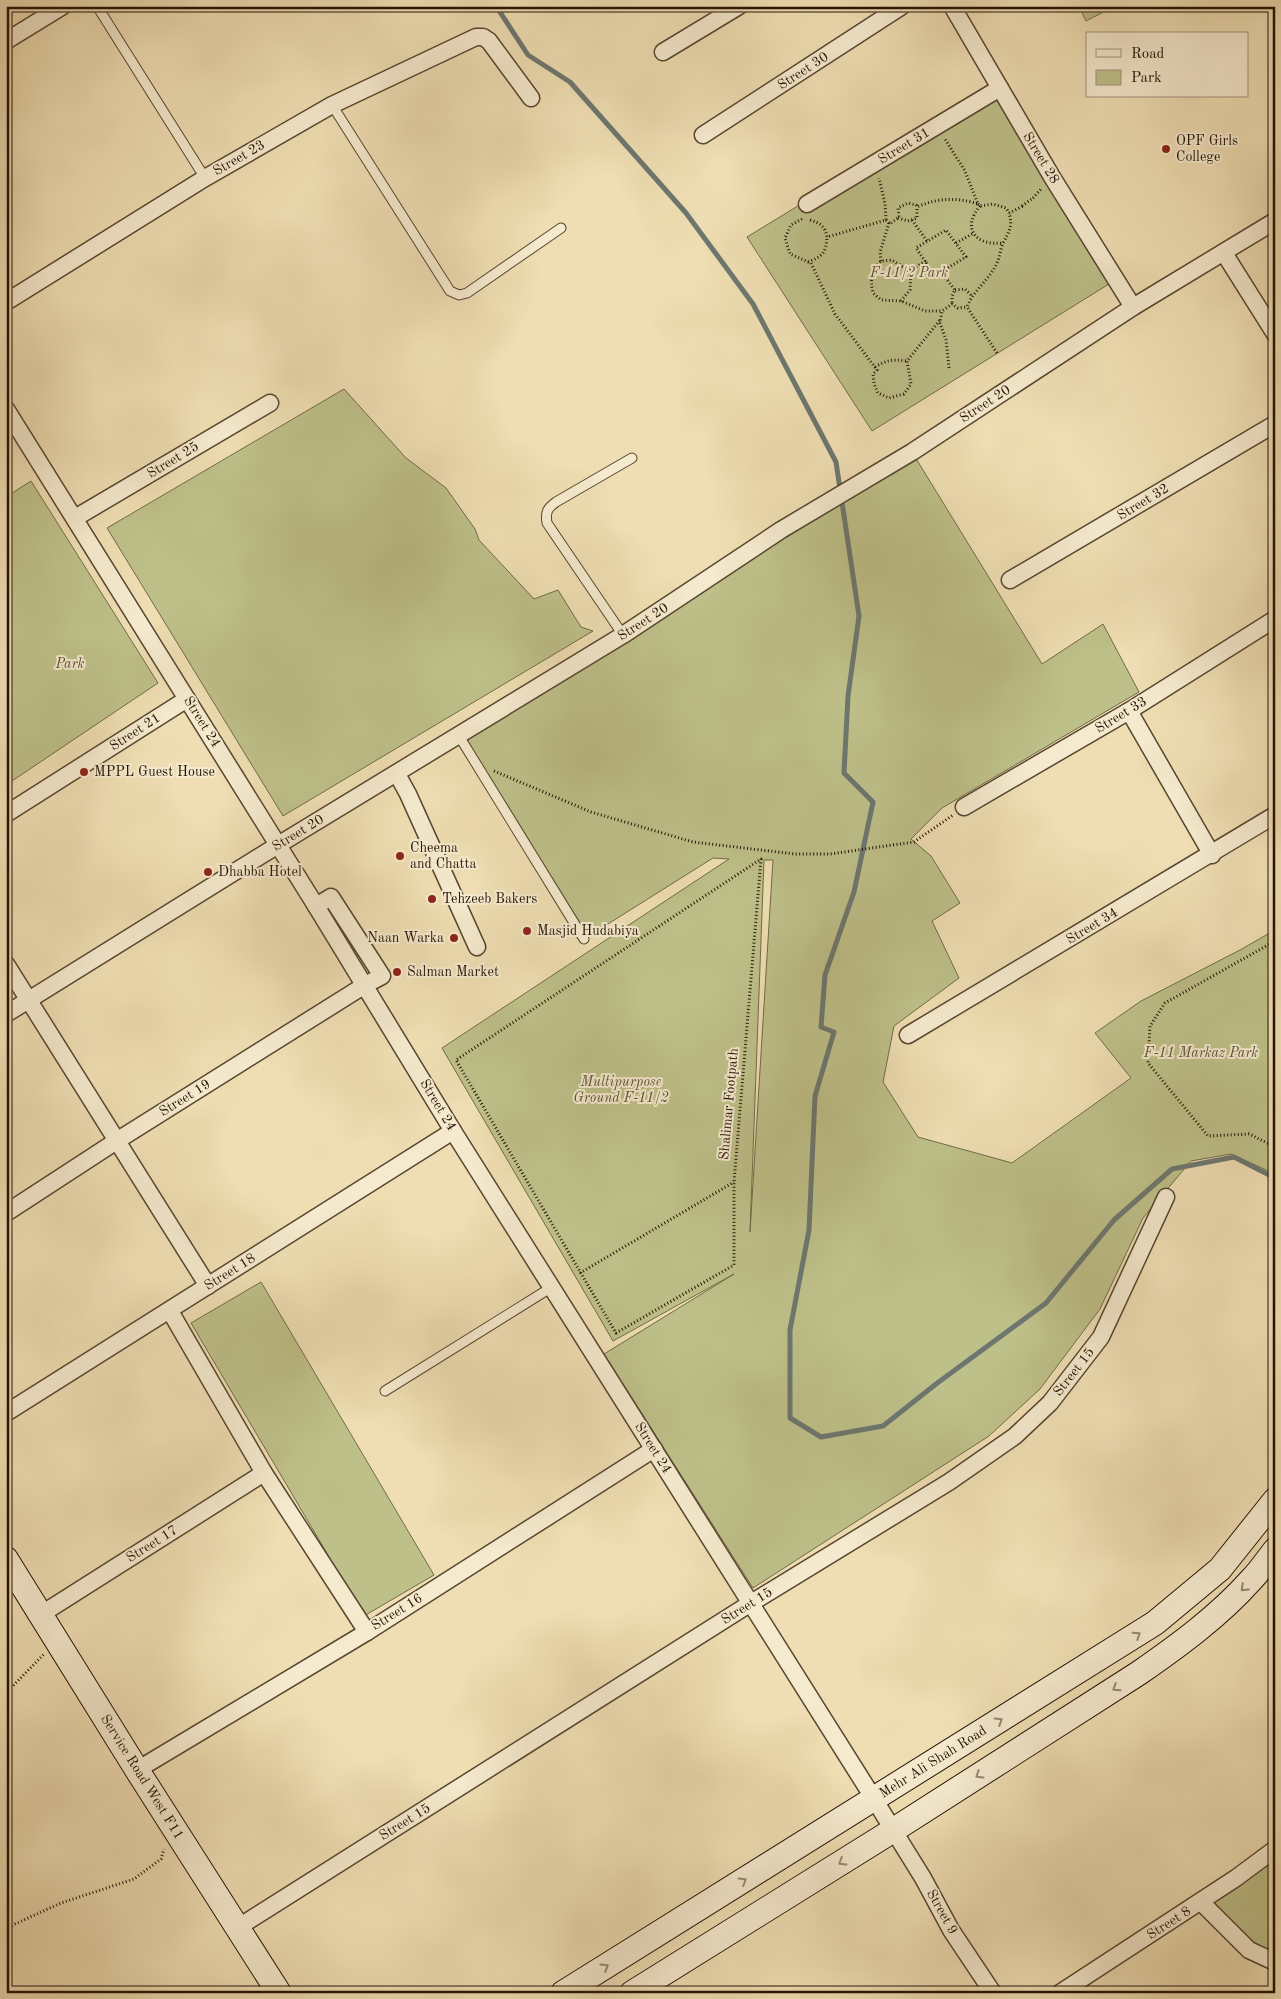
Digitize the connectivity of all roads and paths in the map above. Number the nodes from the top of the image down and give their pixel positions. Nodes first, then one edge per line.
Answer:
1 (63, 6) edge
2 (97, 6) edge
3 (738, 6) edge
4 (902, 6) edge
5 (952, 6) edge
6 (6, 41) edge
7 (663, 52) dead end
8 (1000, 88) junction
9 (531, 98) dead end
10 (332, 105) junction
11 (934, 128) junction
12 (703, 135) dead end
13 (873, 165) junction
14 (205, 178) junction
15 (1034, 197) dead end
16 (807, 204) dead end
17 (979, 205) junction
18 (917, 207) junction
19 (1009, 213) junction
20 (898, 218) junction
21 (912, 220) junction
22 (888, 221) junction
23 (1275, 221) edge
24 (561, 228) dead end
25 (974, 234) junction
26 (827, 237) junction
27 (927, 241) junction
28 (956, 243) junction
29 (1003, 243) junction
30 (1224, 253) junction
31 (881, 261) junction
32 (925, 261) junction
33 (808, 262) junction
34 (910, 271) junction
35 (941, 272) junction
36 (955, 290) junction
37 (972, 296) junction
38 (901, 301) junction
39 (6, 302) edge
40 (952, 304) junction
41 (967, 307) junction
42 (1133, 307) junction
43 (942, 311) junction
44 (940, 320) junction
45 (1275, 334) edge
46 (997, 353) dead end
47 (906, 361) junction
48 (875, 367) junction
49 (949, 368) dead end
50 (270, 403) dead end
51 (6, 409) edge
52 (1275, 424) edge
53 (632, 458) dead end
54 (75, 518) junction
55 (1010, 580) dead end
56 (1275, 619) edge
57 (623, 635) junction
58 (187, 699) junction
59 (1129, 711) junction
60 (459, 736) junction
61 (493, 771) dead end
62 (396, 774) junction
63 (964, 807) joint
64 (6, 814) edge
65 (1275, 815) edge
66 (278, 845) junction
67 (1212, 855) junction
68 (584, 939) dead end
69 (1275, 941) edge
70 (477, 946) dead end
71 (6, 964) edge
72 (365, 985) junction
73 (29, 1000) junction
74 (6, 1014) edge
75 (908, 1035) dead end
76 (453, 1131) junction
77 (118, 1140) junction
78 (1275, 1147) edge
79 (734, 1182) junction
80 (1166, 1197) dead end
81 (6, 1213) edge
82 (580, 1274) junction
83 (208, 1286) junction
84 (552, 1287) junction
85 (170, 1311) junction
86 (385, 1391) dead end
87 (6, 1413) edge
88 (654, 1449) junction
89 (264, 1474) junction
90 (1275, 1500) edge
91 (1275, 1550) edge
92 (6, 1559) edge
93 (750, 1603) junction
94 (40, 1615) junction
95 (367, 1632) junction
96 (56, 1640) junction
97 (6, 1693) edge
98 (137, 1770) junction
99 (874, 1799) junction
100 (892, 1830) junction
101 (166, 1845) dead end
102 (1275, 1849) edge
103 (1201, 1902) junction
104 (237, 1928) junction
105 (6, 1930) edge
106 (1275, 1962) edge
107 (280, 1993) edge
108 (563, 1993) edge
109 (632, 1993) edge
110 (993, 1993) edge
111 (1060, 1993) edge

1 - 6 street
2 - 14 lane
3 - 7 street
4 - 12 street, Street 30
5 - 8 street, Street 28
8 - 11 street, Street 31
8 - 42 street, Street 28
9 - 10 street, Street 23
10 - 14 street, Street 23
10 - 24 lane
11 - 13 street, Street 31
11 - 17 path
13 - 16 street, Street 31
13 - 22 path
14 - 39 street, Street 23
15 - 19 path
17 - 18 path
17 - 19 path
17 - 25 path
18 - 20 path
18 - 21 path
19 - 29 path
20 - 21 path
20 - 22 path
21 - 27 path
22 - 26 path
22 - 31 path
23 - 30 street, Street 20
25 - 28 path
25 - 29 path
26 - 33 path
26 - 33 path
27 - 28 path
27 - 32 path
28 - 35 path
29 - 37 path
30 - 42 street, Street 20
30 - 45 street
31 - 34 path
31 - 38 path
32 - 34 path
32 - 35 path
33 - 48 path
34 - 38 path
35 - 36 path
36 - 37 path
36 - 40 path
37 - 41 path
38 - 43 path
40 - 41 path
40 - 43 path
41 - 46 path
42 - 57 street, Street 20
43 - 44 path
44 - 47 path
44 - 49 path
47 - 48 path
47 - 48 path
50 - 54 street, Street 25
51 - 54 street, Street 24
52 - 55 street, Street 32
53 - 57 lane
54 - 58 street, Street 24
56 - 59 street, Street 33
57 - 60 street, Street 20
58 - 64 street, Street 21
58 - 66 street, Street 24
59 - 63 street, Street 33
59 - 67 street
60 - 62 street, Street 20
60 - 68 lane
61 - 63 path
62 - 66 street, Street 20
62 - 70 street
65 - 67 street, Street 34
66 - 72 street, Street 24
66 - 73 street, Street 20
67 - 75 street, Street 34
69 - 78 path
71 - 73 street
72 - 76 street, Street 24
72 - 77 street, Street 19
73 - 74 street, Street 20
73 - 77 street
76 - 83 street, Street 18
76 - 84 street, Street 24
77 - 81 street, Street 19
77 - 83 street
79 - 82 path
79 - 82 path, Shalimar Footpath
79 - 82 path, Shalimar Footpath
80 - 93 street, Street 15
83 - 85 street, Street 18
84 - 86 lane
84 - 88 street, Street 24
85 - 87 street, Street 18
85 - 89 street
88 - 93 street, Street 24
88 - 95 street, Street 16
89 - 94 street, Street 17
89 - 95 street
99 -> 90 street, Mehr Ali Shah Road
91 -> 100 street
92 - 94 street, Service Road West F11
93 - 99 street, Street 24
93 - 104 street, Street 15
94 - 96 street, Service Road West F11
95 - 98 street, Street 16
96 - 97 path
96 - 98 street, Service Road West F11
98 - 104 street, Service Road West F11
99 - 100 street, Street 9
108 -> 99 street, Mehr Ali Shah Road
100 -> 109 street
100 - 110 street, Street 9
101 - 105 path
102 - 103 street, Street 8
103 - 106 street
103 - 111 street, Street 8
104 - 107 street, Service Road West F11

